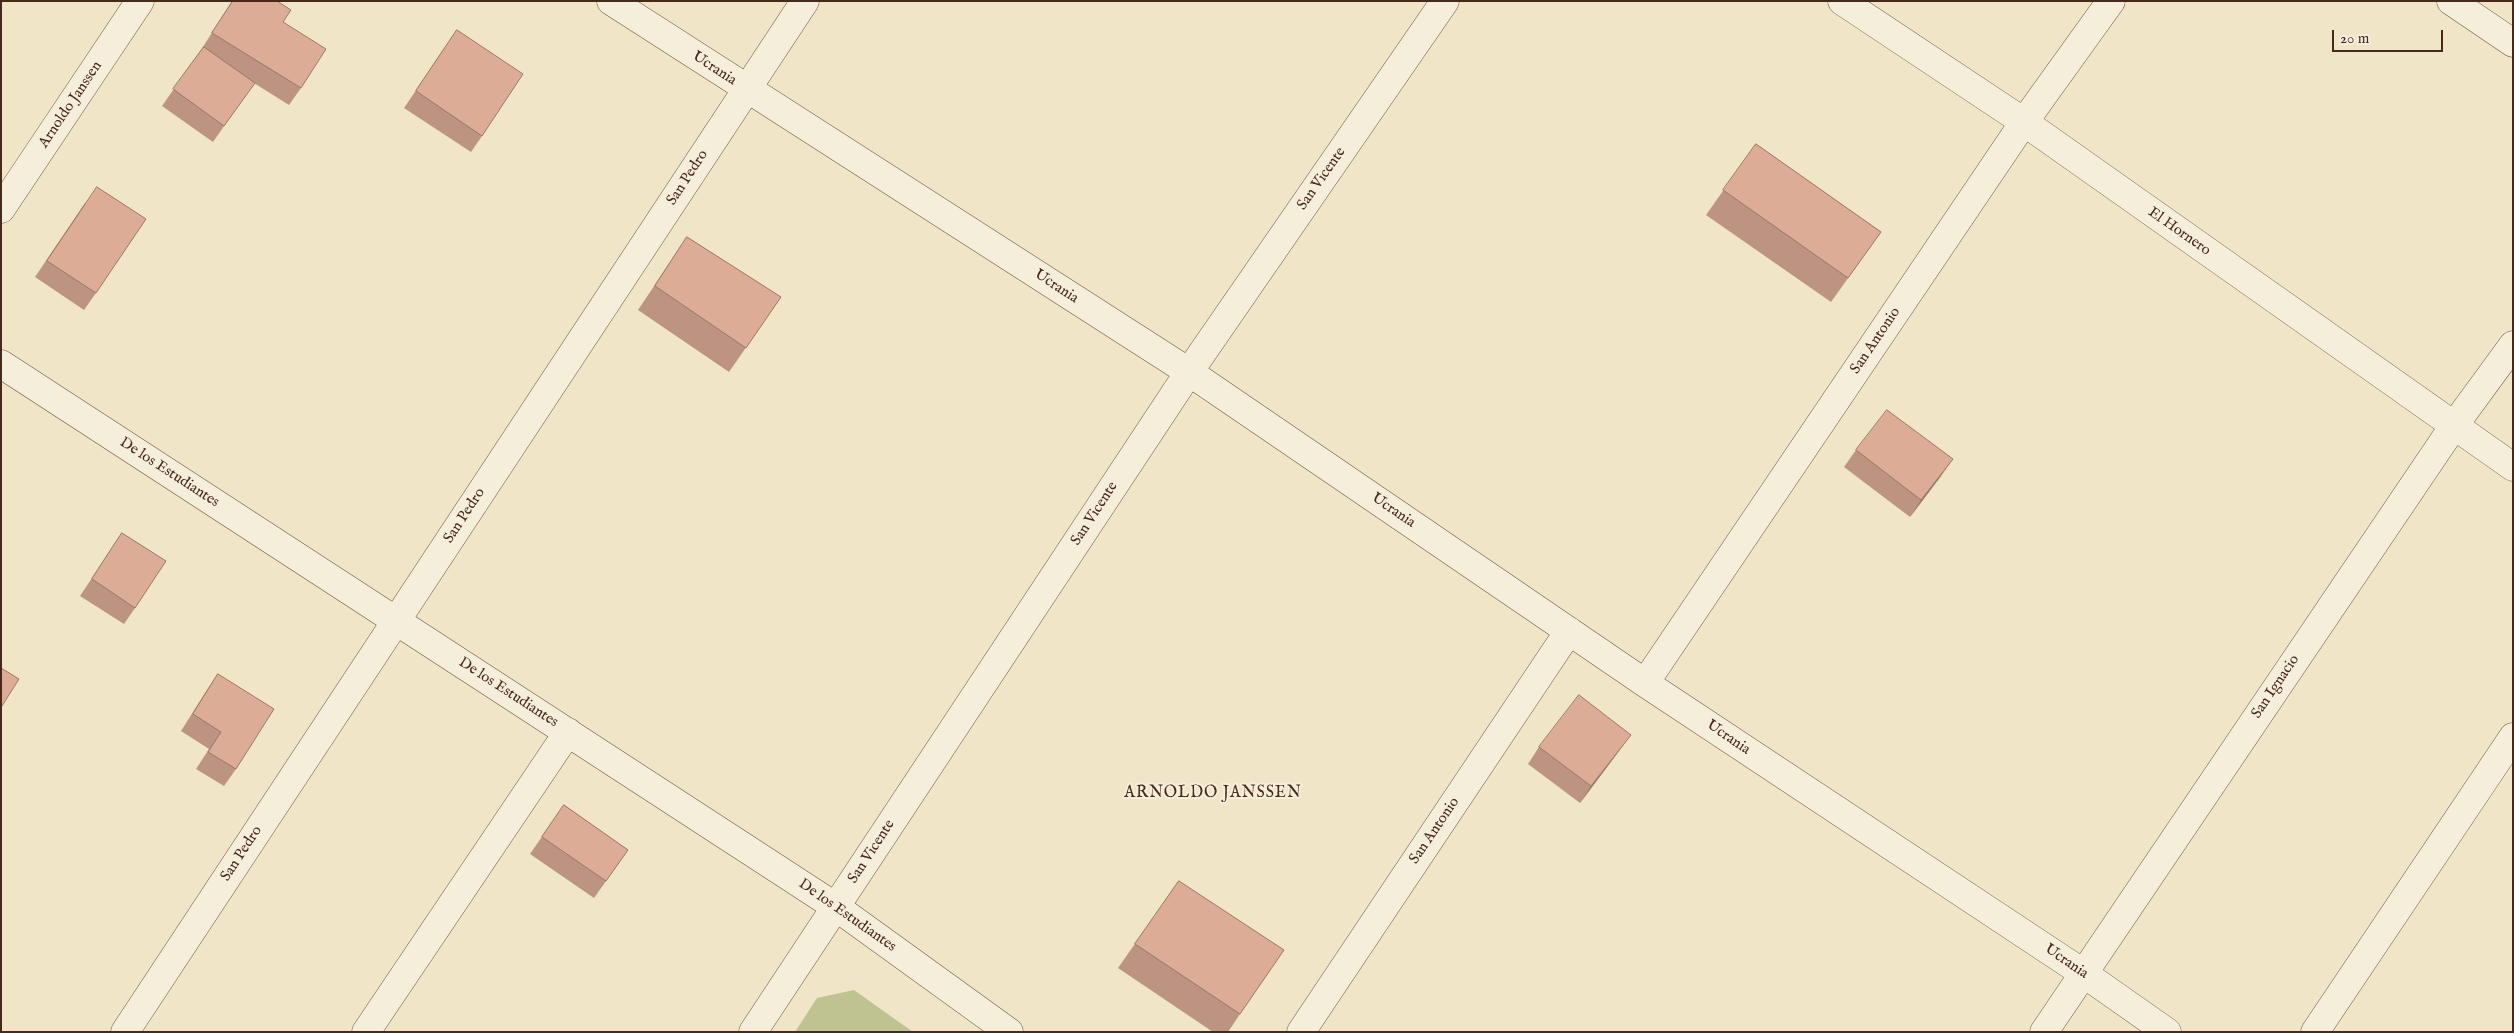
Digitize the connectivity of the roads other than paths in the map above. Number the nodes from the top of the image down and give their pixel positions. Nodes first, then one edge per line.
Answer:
1 (140, 1) edge
2 (611, 1) edge
3 (805, 1) edge
4 (1445, 1) edge
5 (1842, 1) edge
6 (2111, 1) edge
7 (2451, 1) edge
8 (2513, 43) edge
9 (746, 89) junction
10 (2024, 122) junction
11 (1, 209) edge
12 (2513, 346) edge
13 (1, 364) edge
14 (1189, 372) junction
15 (2453, 426) junction
16 (2513, 467) edge
17 (396, 620) junction
18 (1569, 630) junction
19 (1645, 683) junction
20 (568, 732) junction
21 (2513, 737) edge
22 (836, 907) junction
23 (2082, 973) junction
24 (125, 1032) edge
25 (366, 1032) edge
26 (752, 1032) edge
27 (1009, 1032) edge
28 (1301, 1032) edge
29 (2044, 1032) edge
30 (2167, 1032) edge
31 (2315, 1032) edge

1 - 11 street, Arnoldo Janssen
2 - 9 street, Ucrania
3 - 9 street, San Pedro
4 - 14 street, San Vicente
5 - 10 street, El Hornero
6 - 10 street, San Antonio
7 - 8 street
9 - 14 street, Ucrania
9 - 17 street, San Pedro
10 - 15 street, El Hornero
10 - 19 street, San Antonio
12 - 15 street, San Ignacio
13 - 17 street, De los Estudiantes
14 - 18 street, Ucrania
14 - 22 street, San Vicente
15 - 16 street, El Hornero
15 - 23 street, San Ignacio
17 - 20 street, De los Estudiantes
17 - 24 street, San Pedro
18 - 19 street, Ucrania
18 - 28 street, San Antonio
19 - 23 street, Ucrania
20 - 22 street, De los Estudiantes
20 - 25 street
21 - 31 street
22 - 26 street, San Vicente
22 - 27 street, De los Estudiantes
23 - 29 street, San Ignacio
23 - 30 street, Ucrania

